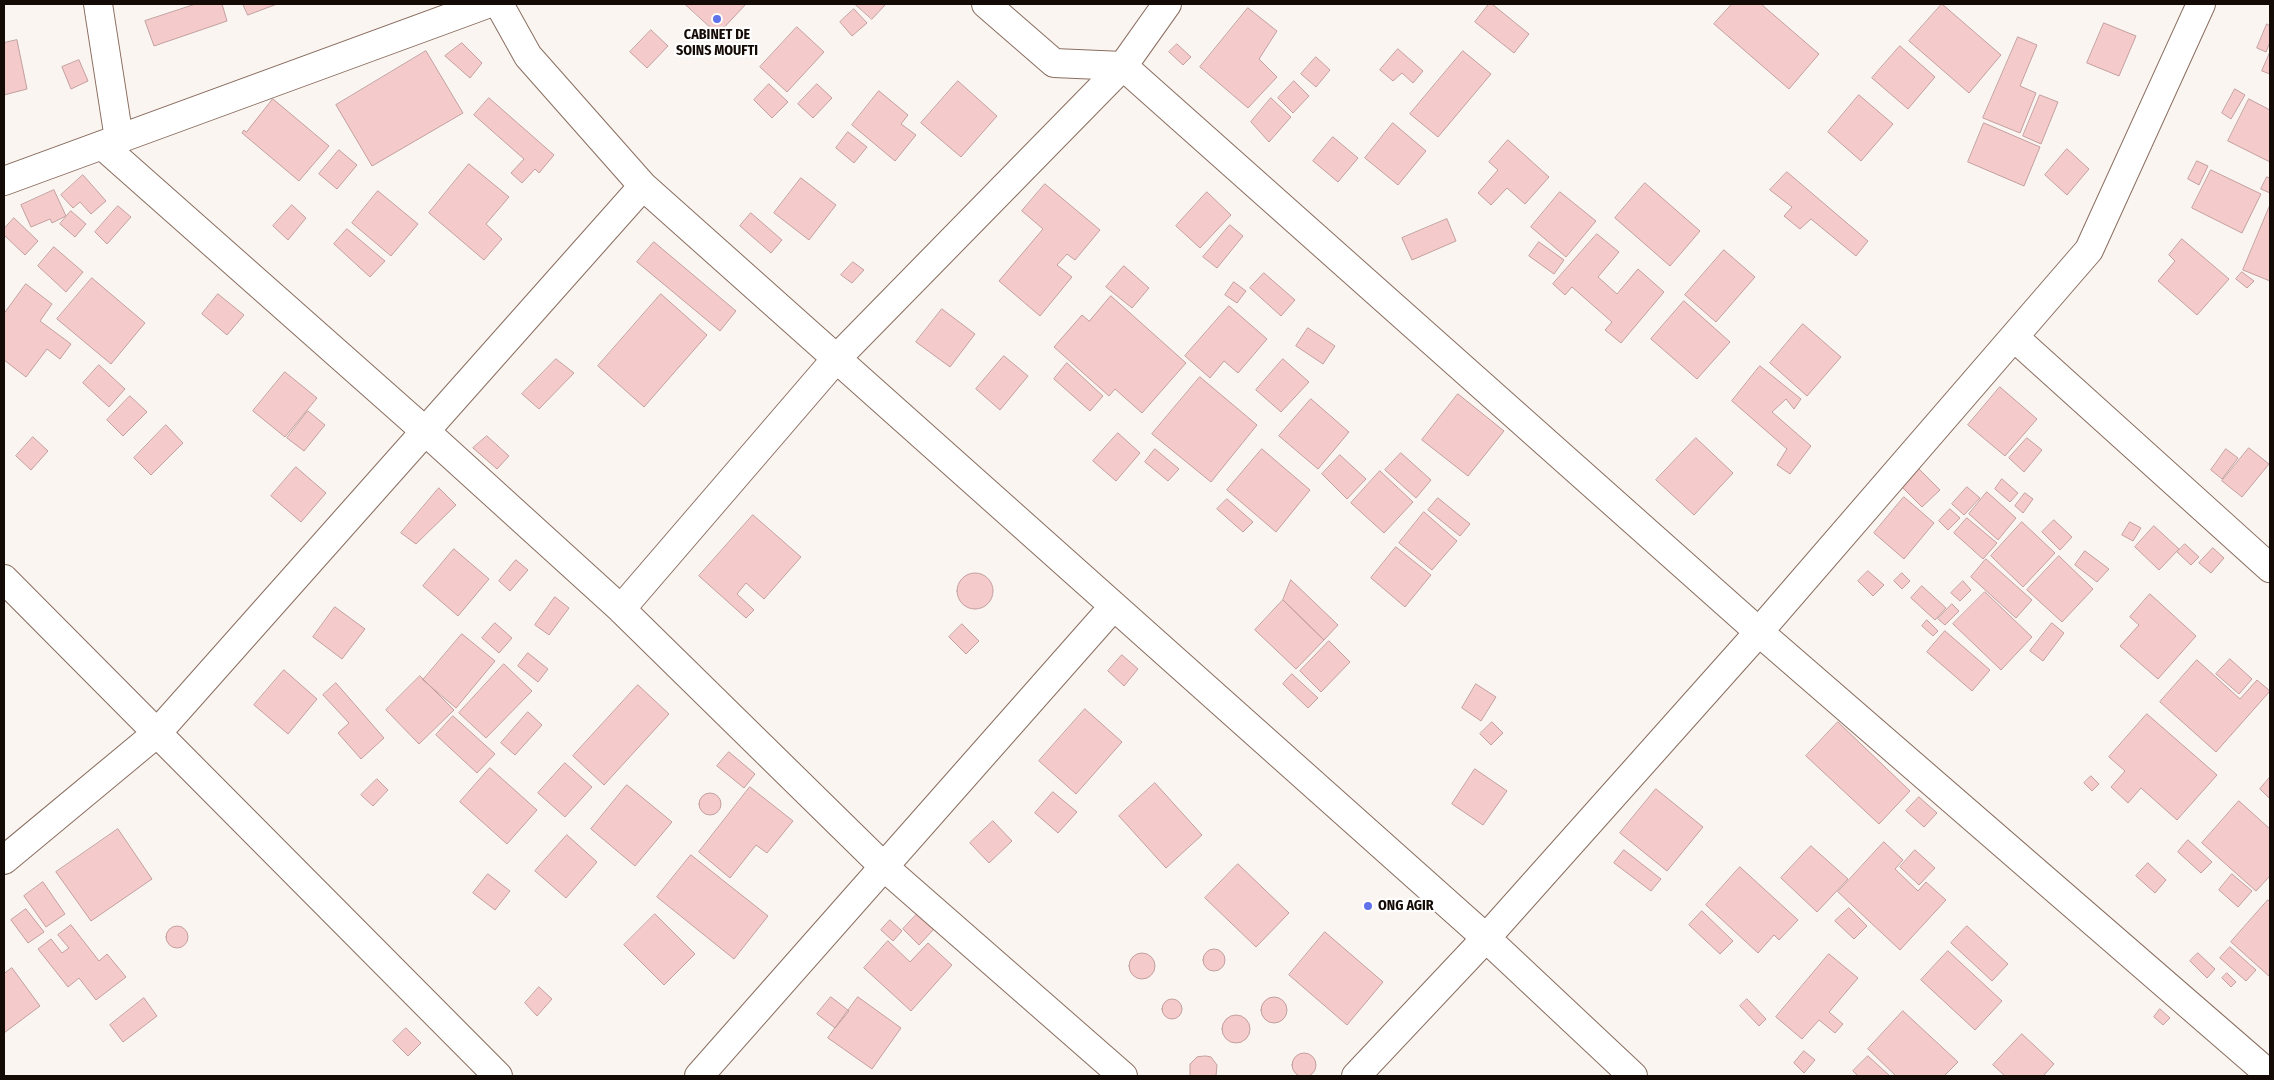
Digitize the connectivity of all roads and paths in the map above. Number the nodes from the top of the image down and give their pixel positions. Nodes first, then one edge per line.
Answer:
1 (98, 4) edge
2 (487, 4) edge
3 (499, 4) edge
4 (986, 4) edge
5 (1167, 4) edge
6 (2201, 4) edge
7 (1123, 66) junction
8 (111, 142) junction
9 (4, 181) edge
10 (643, 186) junction
11 (2014, 338) junction
12 (836, 359) junction
13 (425, 431) junction
14 (2270, 568) edge
15 (4, 579) edge
16 (1114, 606) junction
17 (621, 609) junction
18 (1759, 632) junction
19 (157, 733) junction
20 (4, 860) edge
21 (883, 866) junction
22 (1486, 938) junction
23 (2270, 1075) edge
24 (498, 1076) edge
25 (699, 1076) edge
26 (1122, 1076) edge
27 (1356, 1076) edge
28 (1632, 1076) edge

1 - 8 street
2 - 8 street
3 - 10 street
4 - 7 street
5 - 7 street
6 - 11 street
7 - 12 street
7 - 18 street
8 - 9 street
8 - 13 street
10 - 12 street
10 - 13 street
11 - 14 street
11 - 18 street
12 - 16 street
12 - 17 street
13 - 17 street
13 - 19 street
15 - 19 street
16 - 21 street
16 - 22 street
17 - 21 street
18 - 22 street
18 - 23 street
19 - 20 street
19 - 24 street
21 - 25 street
21 - 26 street
22 - 27 street
22 - 28 street

